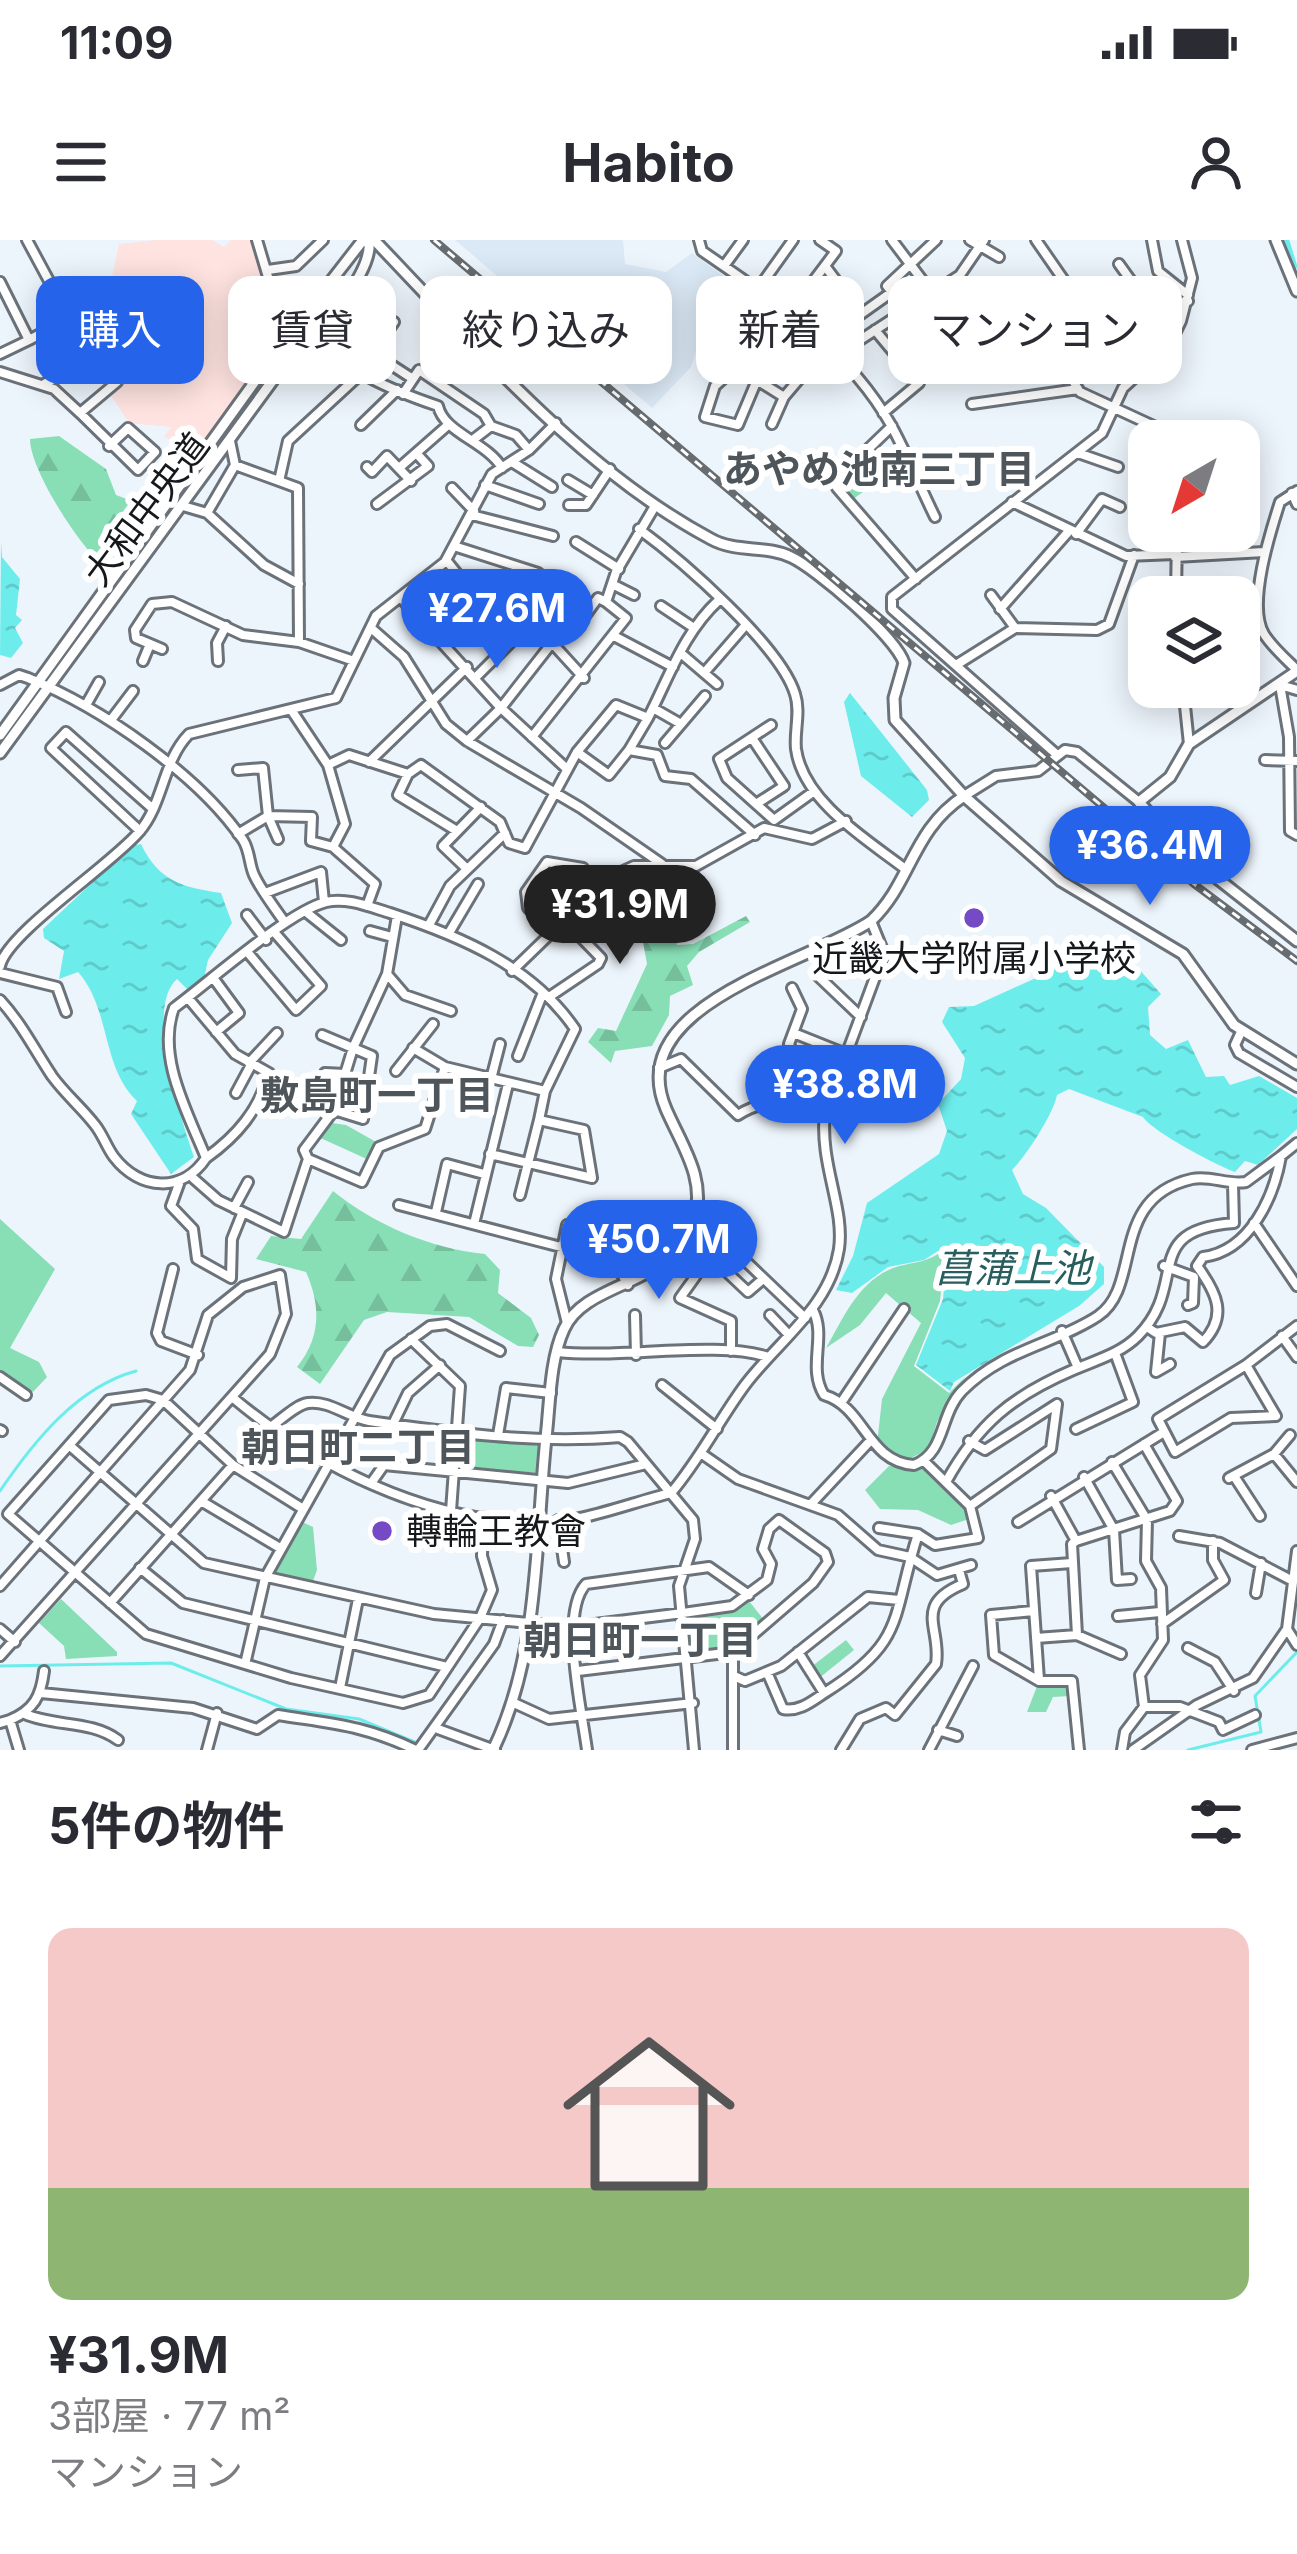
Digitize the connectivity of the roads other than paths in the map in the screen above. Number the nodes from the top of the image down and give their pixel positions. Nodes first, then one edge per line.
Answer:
1 (27, 240) edge
2 (257, 240) edge
3 (323, 240) edge
4 (369, 240) edge
5 (699, 240) edge
6 (743, 240) edge
7 (793, 240) edge
8 (820, 240) edge
9 (892, 240) edge
10 (936, 240) edge
11 (970, 240) edge
12 (1036, 240) edge
13 (1153, 240) edge
14 (1182, 240) edge
15 (1276, 240) edge
16 (983, 243) edge
17 (999, 257) dead end
18 (909, 264) junction
19 (1119, 264) dead end
20 (724, 266) junction
21 (825, 266) junction
22 (268, 271) junction
23 (46, 276) edge
24 (269, 276) edge
25 (739, 276) edge
26 (767, 276) edge
27 (817, 276) edge
28 (895, 276) edge
29 (918, 276) edge
30 (959, 276) edge
31 (1061, 276) edge
32 (0, 282) edge
33 (420, 290) edge
34 (1297, 291) edge
35 (888, 295) edge
36 (1189, 298) junction
37 (888, 322) edge
38 (875, 330) junction
39 (36, 336) edge
40 (864, 337) edge
41 (29, 340) junction
42 (0, 354) edge
43 (396, 368) edge
44 (420, 371) edge
45 (0, 372) edge
46 (413, 379) junction
47 (115, 384) edge
48 (347, 384) edge
49 (386, 384) edge
50 (442, 384) edge
51 (514, 384) edge
52 (718, 384) edge
53 (755, 384) edge
54 (763, 384) edge
55 (795, 384) edge
56 (860, 384) edge
57 (1075, 384) edge
58 (42, 385) joint
59 (1078, 389) junction
60 (400, 392) junction
61 (784, 397) junction
62 (972, 404) dead end
63 (1115, 408) junction
64 (883, 412) junction
65 (80, 413) junction
66 (1141, 420) edge
67 (557, 422) junction
68 (448, 424) junction
69 (772, 424) dead end
70 (361, 425) dead end
71 (491, 426) junction
72 (892, 426) junction
73 (474, 439) junction
74 (230, 440) junction
75 (109, 446) junction
76 (529, 450) junction
77 (1076, 453) junction
78 (417, 454) junction
79 (235, 465) junction
80 (507, 465) junction
81 (367, 467) dead end
82 (1118, 467) dead end
83 (399, 468) junction
84 (610, 469) junction
85 (568, 480) dead end
86 (411, 481) junction
87 (279, 482) junction
88 (485, 485) junction
89 (552, 487) dead end
90 (452, 488) dead end
91 (1294, 492) edge
92 (593, 495) junction
93 (1012, 502) junction
94 (377, 504) dead end
95 (539, 504) dead end
96 (568, 505) dead end
97 (1297, 505) edge
98 (183, 506) junction
99 (655, 506) junction
100 (1120, 507) dead end
101 (207, 512) junction
102 (473, 513) junction
103 (935, 517) dead end
104 (639, 529) junction
105 (1073, 532) junction
106 (553, 536) dead end
107 (575, 542) dead end
108 (456, 547) junction
109 (1175, 552) edge
110 (1264, 552) junction
111 (1134, 555) junction
112 (1175, 555) junction
113 (446, 560) junction
114 (619, 569) junction
115 (1176, 576) edge
116 (916, 579) junction
117 (299, 584) junction
118 (612, 584) junction
119 (634, 595) dead end
120 (991, 595) dead end
121 (734, 596) dead end
122 (400, 598) junction
123 (494, 602) dead end
124 (606, 602) junction
125 (721, 603) junction
126 (661, 606) dead end
127 (1000, 609) junction
128 (588, 611) junction
129 (226, 626) junction
130 (691, 626) junction
131 (744, 627) junction
132 (371, 628) junction
133 (1015, 628) junction
134 (614, 636) junction
135 (299, 642) junction
136 (556, 642) junction
137 (150, 644) junction
138 (162, 649) dead end
139 (683, 655) junction
140 (218, 661) dead end
141 (143, 662) dead end
142 (354, 662) junction
143 (956, 665) junction
144 (467, 667) junction
145 (673, 668) junction
146 (1297, 670) edge
147 (704, 673) junction
148 (476, 678) junction
149 (584, 678) junction
150 (99, 682) dead end
151 (43, 684) junction
152 (717, 684) dead end
153 (1280, 685) junction
154 (0, 686) edge
155 (1297, 690) edge
156 (133, 691) dead end
157 (705, 696) dead end
158 (434, 700) junction
159 (86, 705) junction
160 (501, 708) junction
161 (1185, 708) edge
162 (292, 710) junction
163 (651, 713) junction
164 (110, 720) junction
165 (681, 724) junction
166 (771, 725) dead end
167 (0, 735) edge
168 (532, 737) junction
169 (752, 738) junction
170 (467, 741) junction
171 (665, 743) dead end
172 (1189, 744) junction
173 (628, 750) junction
174 (577, 752) junction
175 (0, 753) edge
176 (1055, 753) junction
177 (1265, 760) dead end
178 (1293, 760) edge
179 (369, 763) junction
180 (168, 765) junction
181 (328, 765) junction
182 (566, 769) junction
183 (238, 770) dead end
184 (408, 774) junction
185 (813, 792) junction
186 (555, 793) junction
187 (964, 796) junction
188 (1139, 802) junction
189 (756, 804) junction
190 (481, 807) junction
191 (153, 809) junction
192 (268, 816) junction
193 (846, 821) junction
194 (140, 831) junction
195 (457, 831) junction
196 (506, 832) junction
197 (238, 834) junction
198 (755, 835) junction
199 (1297, 835) edge
200 (278, 839) dead end
201 (333, 847) junction
202 (663, 865) junction
203 (466, 868) junction
204 (583, 868) dead end
205 (904, 868) junction
206 (478, 884) dead end
207 (265, 892) junction
208 (324, 902) junction
209 (583, 903) junction
210 (367, 906) junction
211 (307, 912) junction
212 (247, 915) dead end
213 (397, 916) junction
214 (872, 921) junction
215 (285, 923) junction
216 (429, 925) junction
217 (561, 925) junction
218 (370, 931) dead end
219 (449, 933) junction
220 (271, 937) junction
221 (392, 937) junction
222 (341, 940) dead end
223 (1297, 941) edge
224 (1, 950) edge
225 (622, 950) dead end
226 (249, 954) junction
227 (0, 969) edge
228 (512, 971) junction
229 (387, 974) junction
230 (819, 977) dead end
231 (214, 979) junction
232 (792, 988) dead end
233 (549, 997) junction
234 (188, 998) junction
235 (0, 1000) edge
236 (451, 1011) dead end
237 (67, 1012) dead end
238 (861, 1017) junction
239 (433, 1024) dead end
240 (216, 1032) junction
241 (1241, 1032) junction
242 (277, 1033) dead end
243 (322, 1034) dead end
244 (796, 1034) junction
245 (500, 1044) dead end
246 (353, 1048) junction
247 (412, 1048) junction
248 (846, 1054) junction
249 (518, 1056) dead end
250 (250, 1064) junction
251 (1297, 1064) edge
252 (445, 1067) junction
253 (658, 1068) junction
254 (799, 1068) junction
255 (396, 1071) dead end
256 (345, 1074) junction
257 (766, 1076) dead end
258 (837, 1077) junction
259 (491, 1079) junction
260 (508, 1084) junction
261 (1297, 1087) edge
262 (545, 1091) junction
263 (236, 1093) dead end
264 (317, 1096) dead end
265 (334, 1110) junction
266 (825, 1112) junction
267 (539, 1120) junction
268 (1297, 1143) edge
269 (490, 1154) junction
270 (1281, 1156) junction
271 (206, 1158) junction
272 (308, 1159) junction
273 (529, 1165) junction
274 (484, 1174) junction
275 (193, 1178) junction
276 (248, 1182) dead end
277 (179, 1184) junction
278 (1233, 1184) junction
279 (520, 1195) dead end
280 (399, 1205) dead end
281 (238, 1211) junction
282 (696, 1212) junction
283 (436, 1213) junction
284 (1254, 1223) junction
285 (474, 1224) junction
286 (567, 1225) dead end
287 (713, 1230) junction
288 (603, 1241) junction
289 (562, 1250) junction
290 (710, 1256) junction
291 (1167, 1266) junction
292 (173, 1269) dead end
293 (763, 1279) junction
294 (628, 1285) junction
295 (1297, 1286) edge
296 (1188, 1305) dead end
297 (904, 1309) dead end
298 (809, 1314) junction
299 (635, 1315) dead end
300 (770, 1315) dead end
301 (567, 1323) junction
302 (1297, 1326) edge
303 (1146, 1327) junction
304 (1062, 1331) junction
305 (1161, 1332) junction
306 (789, 1335) junction
307 (1282, 1336) junction
308 (411, 1339) junction
309 (1203, 1342) junction
310 (500, 1351) dead end
311 (730, 1351) junction
312 (558, 1352) junction
313 (1115, 1353) junction
314 (1195, 1354) dead end
315 (197, 1355) junction
316 (635, 1355) junction
317 (769, 1357) junction
318 (1297, 1358) edge
319 (1170, 1364) dead end
320 (440, 1365) junction
321 (1246, 1365) junction
322 (1078, 1368) junction
323 (0, 1376) edge
324 (662, 1384) dead end
325 (551, 1393) junction
326 (26, 1395) dead end
327 (232, 1397) junction
328 (163, 1400) junction
329 (843, 1400) junction
330 (350, 1418) junction
331 (393, 1424) junction
332 (269, 1428) junction
333 (717, 1429) junction
334 (455, 1430) junction
335 (1076, 1430) dead end
336 (1164, 1432) junction
337 (199, 1434) junction
338 (498, 1435) junction
339 (1290, 1435) dead end
340 (871, 1440) junction
341 (969, 1441) junction
342 (545, 1442) junction
343 (69, 1444) junction
344 (1144, 1444) junction
345 (701, 1454) junction
346 (1274, 1454) junction
347 (924, 1461) junction
348 (326, 1462) junction
349 (1112, 1462) junction
350 (646, 1464) junction
351 (232, 1465) junction
352 (453, 1471) junction
353 (100, 1472) junction
354 (1084, 1477) junction
355 (542, 1478) junction
356 (373, 1482) junction
357 (946, 1482) junction
358 (1297, 1482) edge
359 (671, 1493) junction
360 (1052, 1496) junction
361 (201, 1501) junction
362 (137, 1504) junction
363 (811, 1504) junction
364 (970, 1506) junction
365 (300, 1507) junction
366 (451, 1511) junction
367 (1259, 1516) dead end
368 (483, 1517) junction
369 (558, 1520) junction
370 (1147, 1520) junction
371 (1018, 1522) dead end
372 (538, 1523) junction
373 (879, 1528) dead end
374 (1114, 1531) junction
375 (170, 1534) junction
376 (918, 1534) junction
377 (1179, 1536) dead end
378 (1076, 1541) junction
379 (1214, 1541) junction
380 (40, 1542) junction
381 (280, 1548) junction
382 (1297, 1551) edge
383 (910, 1557) junction
384 (564, 1562) dead end
385 (1072, 1563) junction
386 (1261, 1563) junction
387 (970, 1565) dead end
388 (140, 1568) junction
389 (684, 1570) junction
390 (959, 1570) junction
391 (76, 1574) junction
392 (265, 1578) junction
393 (1131, 1579) dead end
394 (1291, 1580) junction
395 (0, 1586) edge
396 (1256, 1593) dead end
397 (748, 1595) junction
398 (358, 1599) junction
399 (899, 1600) junction
400 (110, 1603) junction
401 (1034, 1611) junction
402 (1160, 1612) junction
403 (683, 1613) junction
404 (1118, 1616) dead end
405 (480, 1618) junction
406 (502, 1620) junction
407 (255, 1622) junction
408 (529, 1624) junction
409 (1162, 1624) junction
410 (571, 1627) junction
411 (0, 1629) edge
412 (1287, 1629) junction
413 (1077, 1635) junction
414 (1036, 1639) junction
415 (15, 1642) junction
416 (349, 1644) junction
417 (1297, 1646) edge
418 (1188, 1648) dead end
419 (733, 1652) junction
420 (798, 1652) junction
421 (1121, 1654) dead end
422 (0, 1656) edge
423 (687, 1659) junction
424 (246, 1660) junction
425 (973, 1666) dead end
426 (447, 1667) junction
427 (44, 1671) dead end
428 (578, 1671) junction
429 (766, 1672) junction
430 (734, 1676) junction
431 (1039, 1682) junction
432 (340, 1688) junction
433 (1234, 1691) junction
434 (41, 1693) junction
435 (824, 1694) junction
436 (514, 1703) junction
437 (693, 1703) junction
438 (1144, 1707) junction
439 (1191, 1710) junction
440 (217, 1713) junction
441 (25, 1714) junction
442 (1255, 1715) dead end
443 (582, 1716) junction
444 (5, 1722) edge
445 (438, 1729) junction
446 (938, 1730) junction
447 (1077, 1730) junction
448 (1064, 1732) dead end
449 (957, 1736) dead end
450 (1297, 1738) edge
451 (118, 1740) dead end
452 (1138, 1748) edge
453 (19, 1750) edge
454 (207, 1750) edge
455 (417, 1750) edge
456 (494, 1750) edge
457 (587, 1750) edge
458 (694, 1750) edge
459 (733, 1750) edge
460 (841, 1750) edge
461 (929, 1750) edge
462 (1079, 1750) edge
463 (1123, 1750) edge
464 (1252, 1750) edge

1 - 23 street
2 - 22 street
3 - 22 street
4 - 33 street
4 - 74 street, 大和中央道
4 - 151 street, 大和中央道
5 - 20 street
6 - 20 street
7 - 26 street
8 - 21 street
9 - 18 street
10 - 18 street
11 - 16 street
12 - 31 street
13 - 36 street
14 - 36 street
15 - 34 street
16 - 17 street
16 - 30 street
18 - 28 street
18 - 29 street
19 - 36 street
20 - 25 street
21 - 27 street
21 - 35 street
22 - 24 street
32 - 41 street
36 - 63 street
37 - 38 street
38 - 40 street
38 - 64 street
39 - 41 street
41 - 42 street
43 - 46 street
44 - 46 street
45 - 58 street
46 - 60 street
47 - 65 street
48 - 87 street
49 - 60 street
50 - 71 street
51 - 67 street
52 - 53 street
54 - 61 street
55 - 61 street
56 - 64 street
57 - 59 street
58 - 65 street
59 - 62 street
59 - 63 street
60 - 68 street
60 - 70 street
61 - 69 street
63 - 66 street
63 - 77 street
64 - 72 street
65 - 75 street
67 - 76 street
67 - 84 street
68 - 73 street
68 - 78 street
71 - 73 street
71 - 76 street
72 - 103 street
72 - 116 street
73 - 80 street
74 - 79 street
74 - 98 street, 大和中央道
75 - 75 street
76 - 80 street
77 - 82 street
77 - 93 street
78 - 83 street
78 - 86 street
79 - 87 street
79 - 101 street
80 - 88 street
80 - 89 street
81 - 83 street
83 - 86 street
84 - 92 street
84 - 99 street
85 - 92 street
86 - 94 street
87 - 117 street
88 - 95 street
88 - 102 street
90 - 102 street
91 - 97 street
91 - 110 street
92 - 96 street
93 - 105 street
93 - 116 street
98 - 101 street
98 - 151 street, 大和中央道
99 - 104 street
99 - 187 street
100 - 105 street
101 - 117 street
102 - 106 street
102 - 108 street
104 - 114 street
104 - 125 street
105 - 111 street
105 - 127 street
107 - 114 street
108 - 113 street
108 - 128 street
109 - 112 street
110 - 112 street
110 - 146 street
111 - 112 street
111 - 133 street
112 - 115 street
113 - 122 street
113 - 123 street
114 - 118 street
116 - 143 street
117 - 135 street
118 - 119 street
118 - 124 street
120 - 127 street
121 - 125 street
122 - 132 street
122 - 144 street
124 - 128 street
124 - 134 street
125 - 130 street
125 - 131 street
126 - 130 street
127 - 133 street
128 - 136 street
129 - 135 street
129 - 137 street
129 - 140 street
130 - 139 street
131 - 147 street
131 - 185 street
132 - 142 street
132 - 158 street
133 - 143 street
134 - 145 street
134 - 149 street
135 - 142 street
136 - 148 street
136 - 149 street
136 - 160 street
137 - 138 street
137 - 141 street
139 - 145 street
139 - 147 street
142 - 162 street
143 - 176 street
144 - 148 street
144 - 158 street
145 - 163 street
146 - 153 street
147 - 152 street
148 - 160 street
149 - 168 street
150 - 159 street
151 - 154 street
151 - 159 street
151 - 167 street, 大和中央道
151 - 175 street, 大和中央道
153 - 155 street
153 - 172 street
153 - 178 street
156 - 164 street
157 - 165 street
158 - 170 street
158 - 179 street
159 - 164 street
160 - 168 street
160 - 170 street
161 - 172 street
162 - 180 street
162 - 181 street
163 - 165 street
163 - 173 street
163 - 174 street
164 - 180 street
165 - 171 street
166 - 169 street
168 - 182 street
169 - 189 street
169 - 189 street
170 - 186 street
172 - 188 street
173 - 174 street
173 - 198 street
174 - 182 street
176 - 187 street
176 - 188 street
177 - 178 street
178 - 199 street
179 - 181 street
179 - 184 street
180 - 191 street
180 - 197 street
181 - 201 street
182 - 186 street
183 - 192 street
184 - 190 street
184 - 195 street
185 - 189 street
185 - 193 street
186 - 196 street
186 - 202 street
187 - 205 street
187 - 241 street
188 - 223 street
190 - 195 street
190 - 196 street
191 - 194 street
191 - 194 street
192 - 197 street
192 - 200 street
192 - 201 street
193 - 198 street
193 - 205 street
194 - 224 street
195 - 203 street
196 - 203 street
197 - 207 street
198 - 202 street
201 - 210 street
202 - 209 street
203 - 216 street
204 - 217 street
205 - 214 street
206 - 219 street
207 - 208 street
207 - 215 street
208 - 210 street
208 - 211 street
209 - 217 street
209 - 225 street
210 - 213 street
211 - 215 street
211 - 222 street
212 - 220 street
213 - 216 street
213 - 221 street
214 - 238 street
214 - 253 street
215 - 220 street
216 - 219 street
217 - 228 street
217 - 233 street
218 - 221 street
219 - 228 street
220 - 226 street
220 - 226 street
221 - 229 street
224 - 227 street
226 - 231 street
227 - 237 street
228 - 233 street
229 - 236 street
229 - 246 street
230 - 238 street
231 - 234 street
231 - 240 street
232 - 244 street
233 - 249 street
233 - 262 street
234 - 240 street
234 - 271 street
235 - 277 street
238 - 248 street
239 - 247 street
240 - 250 street
241 - 251 street
241 - 261 street
242 - 250 street
243 - 246 street
244 - 248 street
244 - 254 street
245 - 259 street
246 - 256 street
246 - 265 street
247 - 252 street
247 - 255 street
248 - 258 street
250 - 263 street
250 - 271 street
252 - 259 street
252 - 272 street
253 - 266 street
253 - 282 street
254 - 257 street
254 - 258 street
256 - 264 street
256 - 265 street
258 - 266 street
259 - 260 street
260 - 262 street
260 - 269 street
262 - 267 street
265 - 272 street
266 - 298 street
267 - 273 street
267 - 273 street
268 - 270 street
269 - 273 street
269 - 274 street
270 - 278 street
270 - 284 street
271 - 275 street
272 - 281 street
273 - 279 street
274 - 283 street
274 - 285 street
275 - 277 street
275 - 281 street
276 - 281 street
277 - 281 street
278 - 291 street
278 - 304 street
280 - 283 street
282 - 287 street
282 - 288 street
282 - 294 street
283 - 285 street
284 - 295 street
284 - 309 street
285 - 289 street
286 - 289 street
287 - 290 street
287 - 293 street
288 - 289 street
288 - 294 street
289 - 301 street
290 - 293 street
290 - 311 street
291 - 296 street
291 - 303 street
292 - 315 street
293 - 298 street
294 - 301 street
297 - 329 street
298 - 306 street
298 - 329 street
299 - 316 street
300 - 306 street
301 - 312 street
302 - 307 street
303 - 305 street
303 - 313 street
304 - 322 street
304 - 347 street
305 - 309 street
305 - 319 street
306 - 317 street
307 - 318 street
307 - 321 street
308 - 310 street
308 - 320 street
308 - 330 street
309 - 314 street
311 - 316 street
311 - 317 street
312 - 316 street
312 - 325 street
313 - 322 street
313 - 335 street
315 - 327 street
315 - 328 street
317 - 333 street
320 - 331 street
320 - 334 street
321 - 336 street
321 - 336 street
322 - 341 street
323 - 326 street
324 - 333 street
325 - 338 street
325 - 342 street
327 - 332 street
327 - 337 street
328 - 337 street
328 - 343 street
328 - 353 street
329 - 340 street
330 - 331 street
330 - 332 street
330 - 348 street
331 - 334 street
332 - 348 street
333 - 345 street
334 - 338 street
334 - 352 street
336 - 344 street
337 - 351 street
337 - 362 street
338 - 342 street
339 - 346 street
340 - 347 street
340 - 363 street
341 - 357 street
341 - 364 street
342 - 350 street
342 - 355 street
343 - 353 street
343 - 380 street
344 - 349 street
344 - 370 street
345 - 359 street
345 - 363 street
346 - 358 street
346 - 367 street
347 - 357 street
348 - 356 street
348 - 365 street
349 - 354 street
349 - 370 street
350 - 355 street
350 - 359 street
351 - 361 street
351 - 365 street
352 - 355 street
352 - 356 street
352 - 366 street
353 - 362 street
353 - 380 street
354 - 360 street
354 - 374 street
355 - 372 street
356 - 366 street
357 - 364 street
359 - 369 street
359 - 389 street
360 - 371 street
360 - 378 street
361 - 375 street
361 - 381 street
362 - 375 street
362 - 391 street
363 - 383 street
364 - 376 street
365 - 381 street
366 - 368 street
368 - 372 street
368 - 405 street
369 - 372 street
369 - 384 street
370 - 374 street
370 - 402 street
372 - 408 street
373 - 376 street
374 - 378 street
374 - 393 street
375 - 388 street
375 - 392 street
376 - 383 street
377 - 379 street
378 - 385 street
379 - 386 street
379 - 409 street
380 - 391 street
380 - 395 street
381 - 392 street
382 - 394 street
383 - 390 street
383 - 399 street
385 - 401 street
385 - 413 street
386 - 394 street
386 - 396 street
387 - 390 street
388 - 400 street
388 - 407 street
389 - 397 street
389 - 403 street
389 - 410 street
390 - 460 street
391 - 400 street
391 - 415 street
392 - 398 street
392 - 407 street
394 - 412 street
397 - 403 street
397 - 419 street
398 - 405 street
398 - 416 street
399 - 420 street
399 - 435 street
400 - 424 street
401 - 414 street
401 - 431 street
402 - 404 street
402 - 409 street
403 - 410 street
403 - 423 street
405 - 406 street
405 - 426 street
406 - 408 street
406 - 445 street
407 - 416 street
407 - 424 street
408 - 410 street
408 - 436 street
409 - 438 street
410 - 428 street
411 - 415 street
412 - 417 street
412 - 433 street
413 - 414 street
413 - 421 street
414 - 431 street
415 - 422 street
416 - 426 street
416 - 432 street
418 - 433 street
419 - 423 street
419 - 430 street
420 - 429 street
420 - 435 street
423 - 428 street
423 - 437 street
424 - 432 street
425 - 446 street
426 - 432 street
427 - 434 street
428 - 443 street
429 - 430 street
429 - 435 street
430 - 459 street
431 - 447 street
433 - 439 street
434 - 440 street
434 - 441 street
436 - 443 street
436 - 456 street
437 - 443 street
437 - 458 street
438 - 439 street
438 - 463 street
439 - 442 street
439 - 452 street
440 - 454 street
440 - 455 street
441 - 444 street
441 - 451 street
443 - 457 street
444 - 453 street
445 - 455 street
445 - 456 street
446 - 449 street
446 - 461 street
447 - 448 street
447 - 462 street
450 - 464 street

